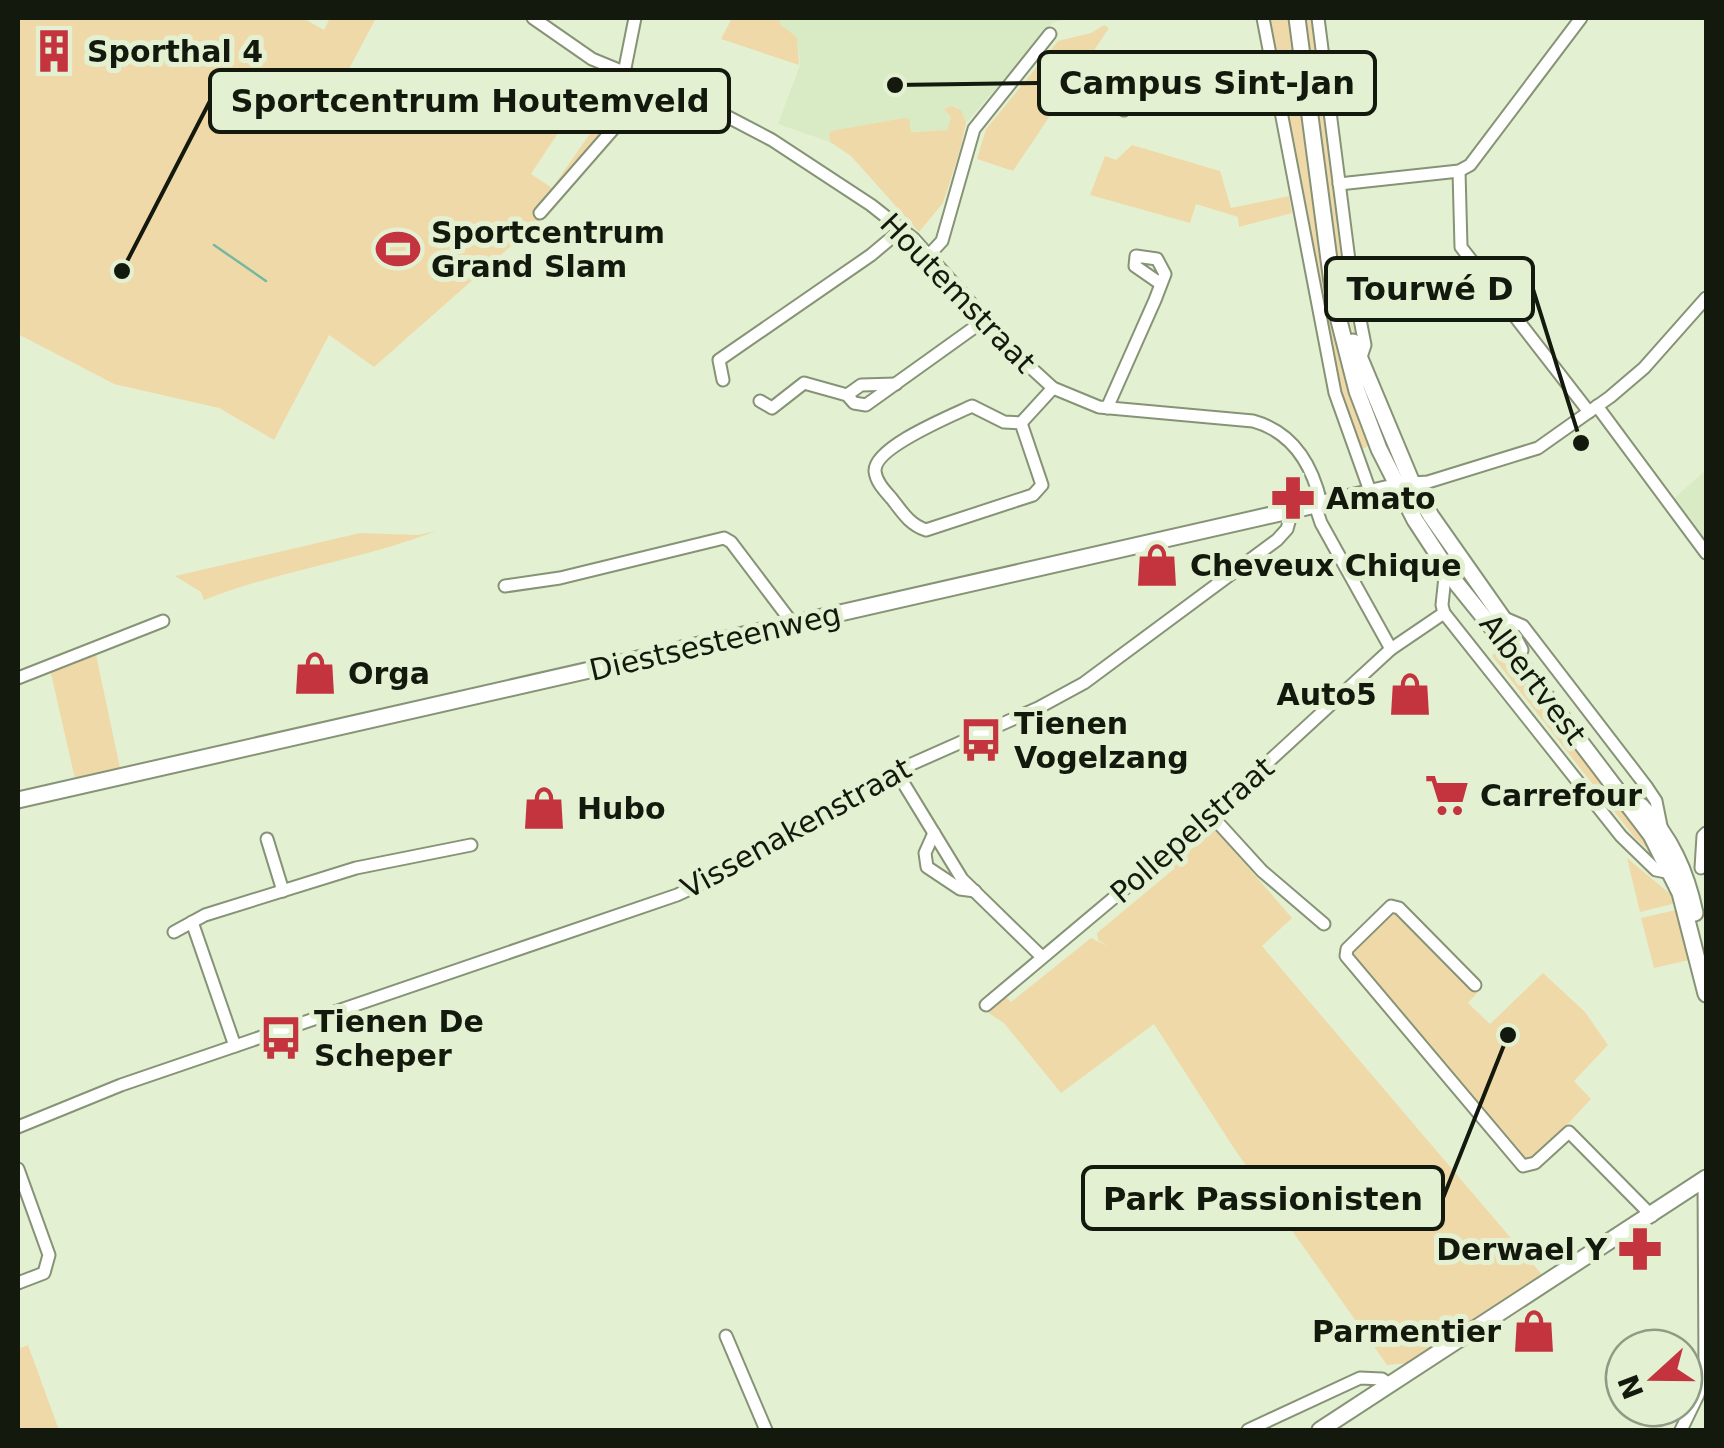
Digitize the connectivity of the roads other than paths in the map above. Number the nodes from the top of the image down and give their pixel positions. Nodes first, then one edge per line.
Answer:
1 (533, 18) edge
2 (634, 18) edge
3 (1263, 18) edge
4 (1300, 18) edge
5 (1318, 18) edge
6 (1581, 18) edge
7 (1050, 34) dead end
8 (1271, 60) junction
9 (624, 73) junction
10 (647, 82) junction
11 (1124, 110) dead end
12 (1459, 171) junction
13 (1339, 184) junction
14 (540, 213) dead end
15 (902, 228) junction
16 (928, 256) junction
17 (1161, 284) dead end
18 (1706, 298) edge
19 (986, 319) junction
20 (1360, 360) junction
21 (723, 380) dead end
22 (896, 384) junction
23 (1053, 388) junction
24 (848, 395) junction
25 (760, 401) dead end
26 (1108, 408) junction
27 (1593, 409) junction
28 (1021, 423) junction
29 (1404, 484) junction
30 (1370, 490) junction
31 (1318, 504) junction
32 (1292, 511) junction
33 (1706, 552) edge
34 (1446, 567) junction
35 (505, 586) dead end
36 (1443, 609) junction
37 (163, 622) dead end
38 (793, 624) junction
39 (1391, 648) junction
40 (18, 678) edge
41 (896, 771) junction
42 (18, 800) edge
43 (1211, 815) junction
44 (1706, 832) edge
45 (934, 833) junction
46 (267, 840) dead end
47 (471, 845) dead end
48 (1691, 870) edge
49 (283, 891) junction
50 (976, 891) junction
51 (192, 922) junction
52 (1324, 924) dead end
53 (174, 932) dead end
54 (1042, 957) junction
55 (1706, 964) edge
56 (1476, 984) dead end
57 (1705, 988) edge
58 (986, 1005) dead end
59 (235, 1046) junction
60 (18, 1128) edge
61 (18, 1169) edge
62 (1705, 1179) edge
63 (1652, 1216) junction
64 (18, 1283) edge
65 (1706, 1288) edge
66 (726, 1336) dead end
67 (1390, 1385) junction
68 (766, 1430) edge
69 (1248, 1430) edge
70 (1320, 1430) edge
71 (1680, 1430) edge

1 - 9 street, Houtemstraat
2 - 9 street
3 - 8 street
4 - 20 main road
4 - 29 main road
5 - 13 street
6 - 12 street
7 - 16 street
8 - 11 street
8 - 30 street
9 - 10 street, Houtemstraat
10 - 14 street
10 - 15 street, Houtemstraat
12 - 13 street
12 - 27 street
13 - 20 street
15 - 16 street, Houtemstraat
15 - 21 street
16 - 19 street, Houtemstraat
17 - 26 street
18 - 27 street
19 - 22 street
19 - 23 street, Houtemstraat
20 - 29 main road
22 - 24 street
22 - 24 street
23 - 26 street, Houtemstraat
23 - 28 street
24 - 25 street
26 - 31 street, Houtemstraat
27 - 29 street
27 - 33 street
28 - 28 street
29 - 30 main road, Diestsesteenweg
29 - 34 main road, Albertvest
29 - 48 main road, Albertvest
30 - 31 main road, Diestsesteenweg
31 - 32 main road, Diestsesteenweg
31 - 39 street
32 - 38 main road, Diestsesteenweg
32 - 41 street, Vissenakenstraat
34 - 36 street
34 - 48 main road, Albertvest
35 - 38 street
36 - 39 street, Pollepelstraat
36 - 48 street, Albertvest
37 - 40 street
38 - 42 main road, Diestsesteenweg
39 - 43 street, Pollepelstraat
41 - 45 street
41 - 59 street, Vissenakenstraat
43 - 52 street
43 - 54 street, Pollepelstraat
44 - 48 street
45 - 50 street
45 - 50 street
46 - 49 street
47 - 49 street
48 - 55 main road, Albertvest
48 - 57 main road, Albertvest
49 - 51 street
50 - 54 street
51 - 53 street
51 - 59 street
54 - 58 street, Pollepelstraat
56 - 63 street
59 - 60 street, Vissenakenstraat
61 - 64 street
62 - 63 main road
62 - 65 street
63 - 67 main road
65 - 71 street
66 - 68 street
67 - 69 street
67 - 70 main road

